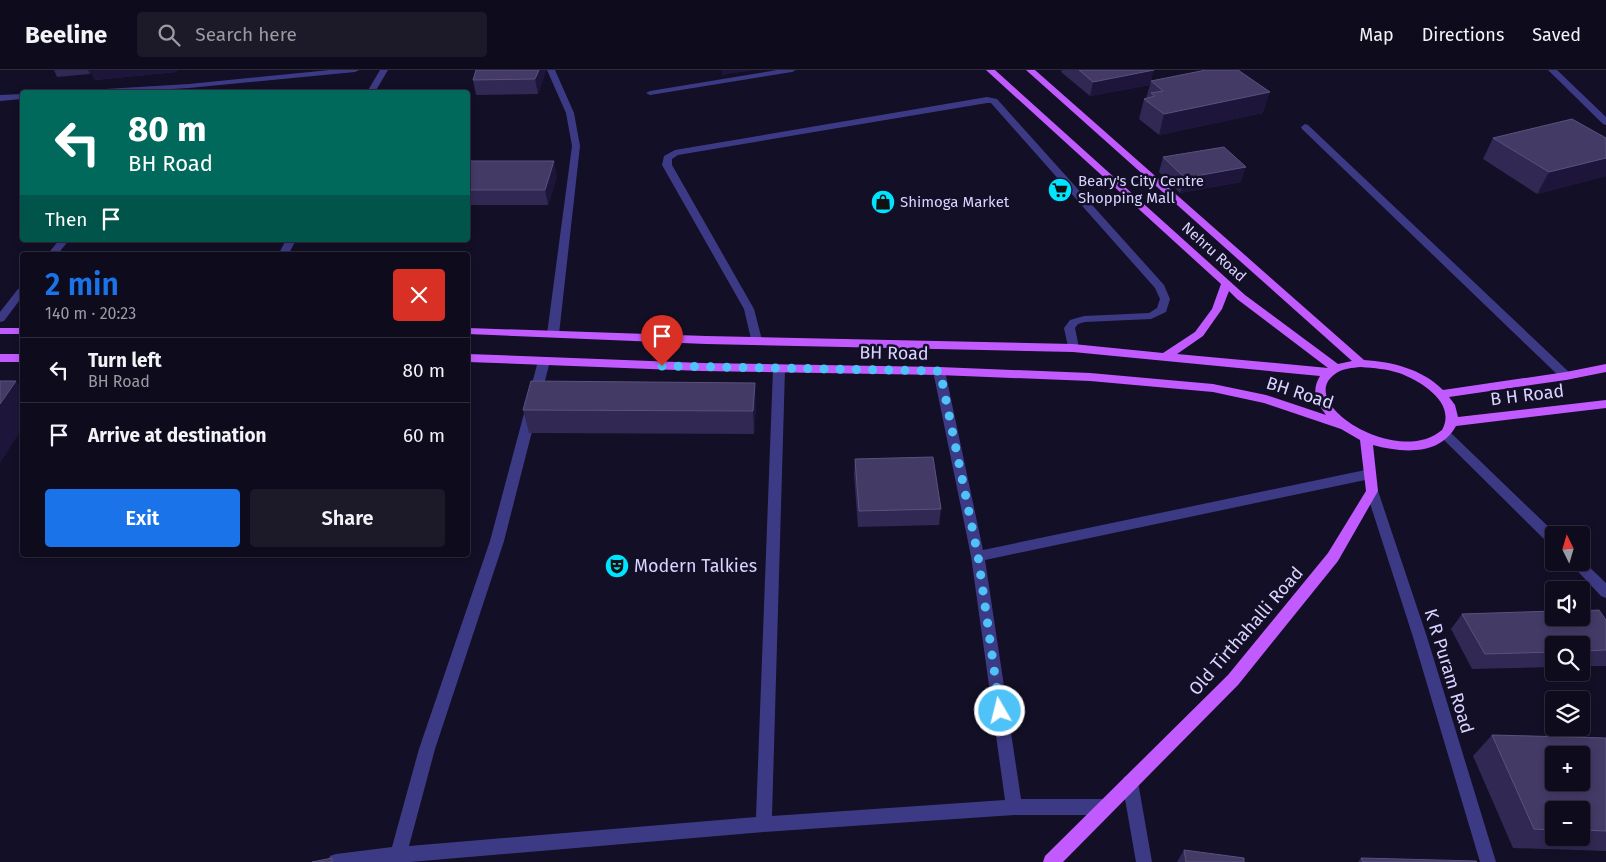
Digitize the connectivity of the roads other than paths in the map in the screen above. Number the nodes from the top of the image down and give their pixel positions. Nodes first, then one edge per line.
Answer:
1 (355, 70) edge
2 (384, 70) edge
3 (552, 70) edge
4 (792, 70) edge
5 (990, 70) edge
6 (1030, 70) edge
7 (1552, 70) edge
8 (187, 89) edge
9 (154, 90) edge
10 (372, 90) edge
11 (650, 93) dead end
12 (20, 97) edge
13 (0, 98) edge
14 (1606, 122) edge
15 (1305, 126) dead end
16 (62, 242) edge
17 (54, 252) edge
18 (1226, 284) junction
19 (20, 294) edge
20 (0, 319) edge
21 (0, 331) edge
22 (20, 331) edge
23 (470, 331) edge
24 (553, 334) junction
25 (756, 340) junction
26 (1073, 348) junction
27 (1165, 357) junction
28 (0, 358) edge
29 (20, 358) edge
30 (470, 358) edge
31 (544, 361) junction
32 (1361, 363) junction
33 (1606, 368) edge
34 (779, 369) junction
35 (940, 371) junction
36 (1332, 371) junction
37 (1566, 376) junction
38 (1440, 394) junction
39 (1606, 404) edge
40 (1452, 422) junction
41 (1343, 425) junction
42 (1446, 435) junction
43 (1366, 438) junction
44 (1370, 474) junction
45 (1372, 491) junction
46 (1545, 531) edge
47 (978, 556) junction
48 (1585, 571) edge
49 (1606, 592) edge
50 (1130, 782) junction
51 (1014, 807) junction
52 (1105, 807) junction
53 (764, 824) junction
54 (396, 858) edge
55 (336, 862) edge
56 (1051, 862) edge
57 (1144, 862) edge
58 (1488, 862) edge

1 - 8 street
2 - 10 street
3 - 24 street
4 - 11 street
5 - 18 main road, Nehru Road
6 - 32 main road, Nehru Road
7 - 14 street
8 - 9 street
12 - 13 street
15 - 37 street
16 - 17 street
18 - 27 main road
18 - 36 main road, Nehru Road
19 - 20 street
21 - 22 main road
23 - 24 main road, BH Road
24 - 25 main road, BH Road
25 - 26 main road, BH Road
25 - 26 street
26 - 27 main road, BH Road
27 - 36 main road, BH Road
28 - 29 main road
30 - 31 main road, BH Road
31 - 34 main road, BH Road
31 - 54 street
32 - 36 main road
32 - 38 main road
33 - 37 main road
34 - 35 main road, BH Road
34 - 53 street
35 - 41 main road, BH Road
35 - 47 street
36 - 41 main road
37 - 38 main road
38 - 40 main road
39 - 40 main road, B H Road
40 - 42 main road
41 - 43 main road
42 - 43 main road
42 - 46 street
43 - 44 main road
44 - 45 main road
44 - 47 street
45 - 50 main road, Old Tirthahalli Road
45 - 58 street, K R Puram Road
47 - 51 street
48 - 49 street
50 - 52 main road, Old Tirthahalli Road
50 - 57 street
51 - 52 street
51 - 53 street
52 - 56 main road, Old Tirthahalli Road
53 - 54 street
54 - 55 street

